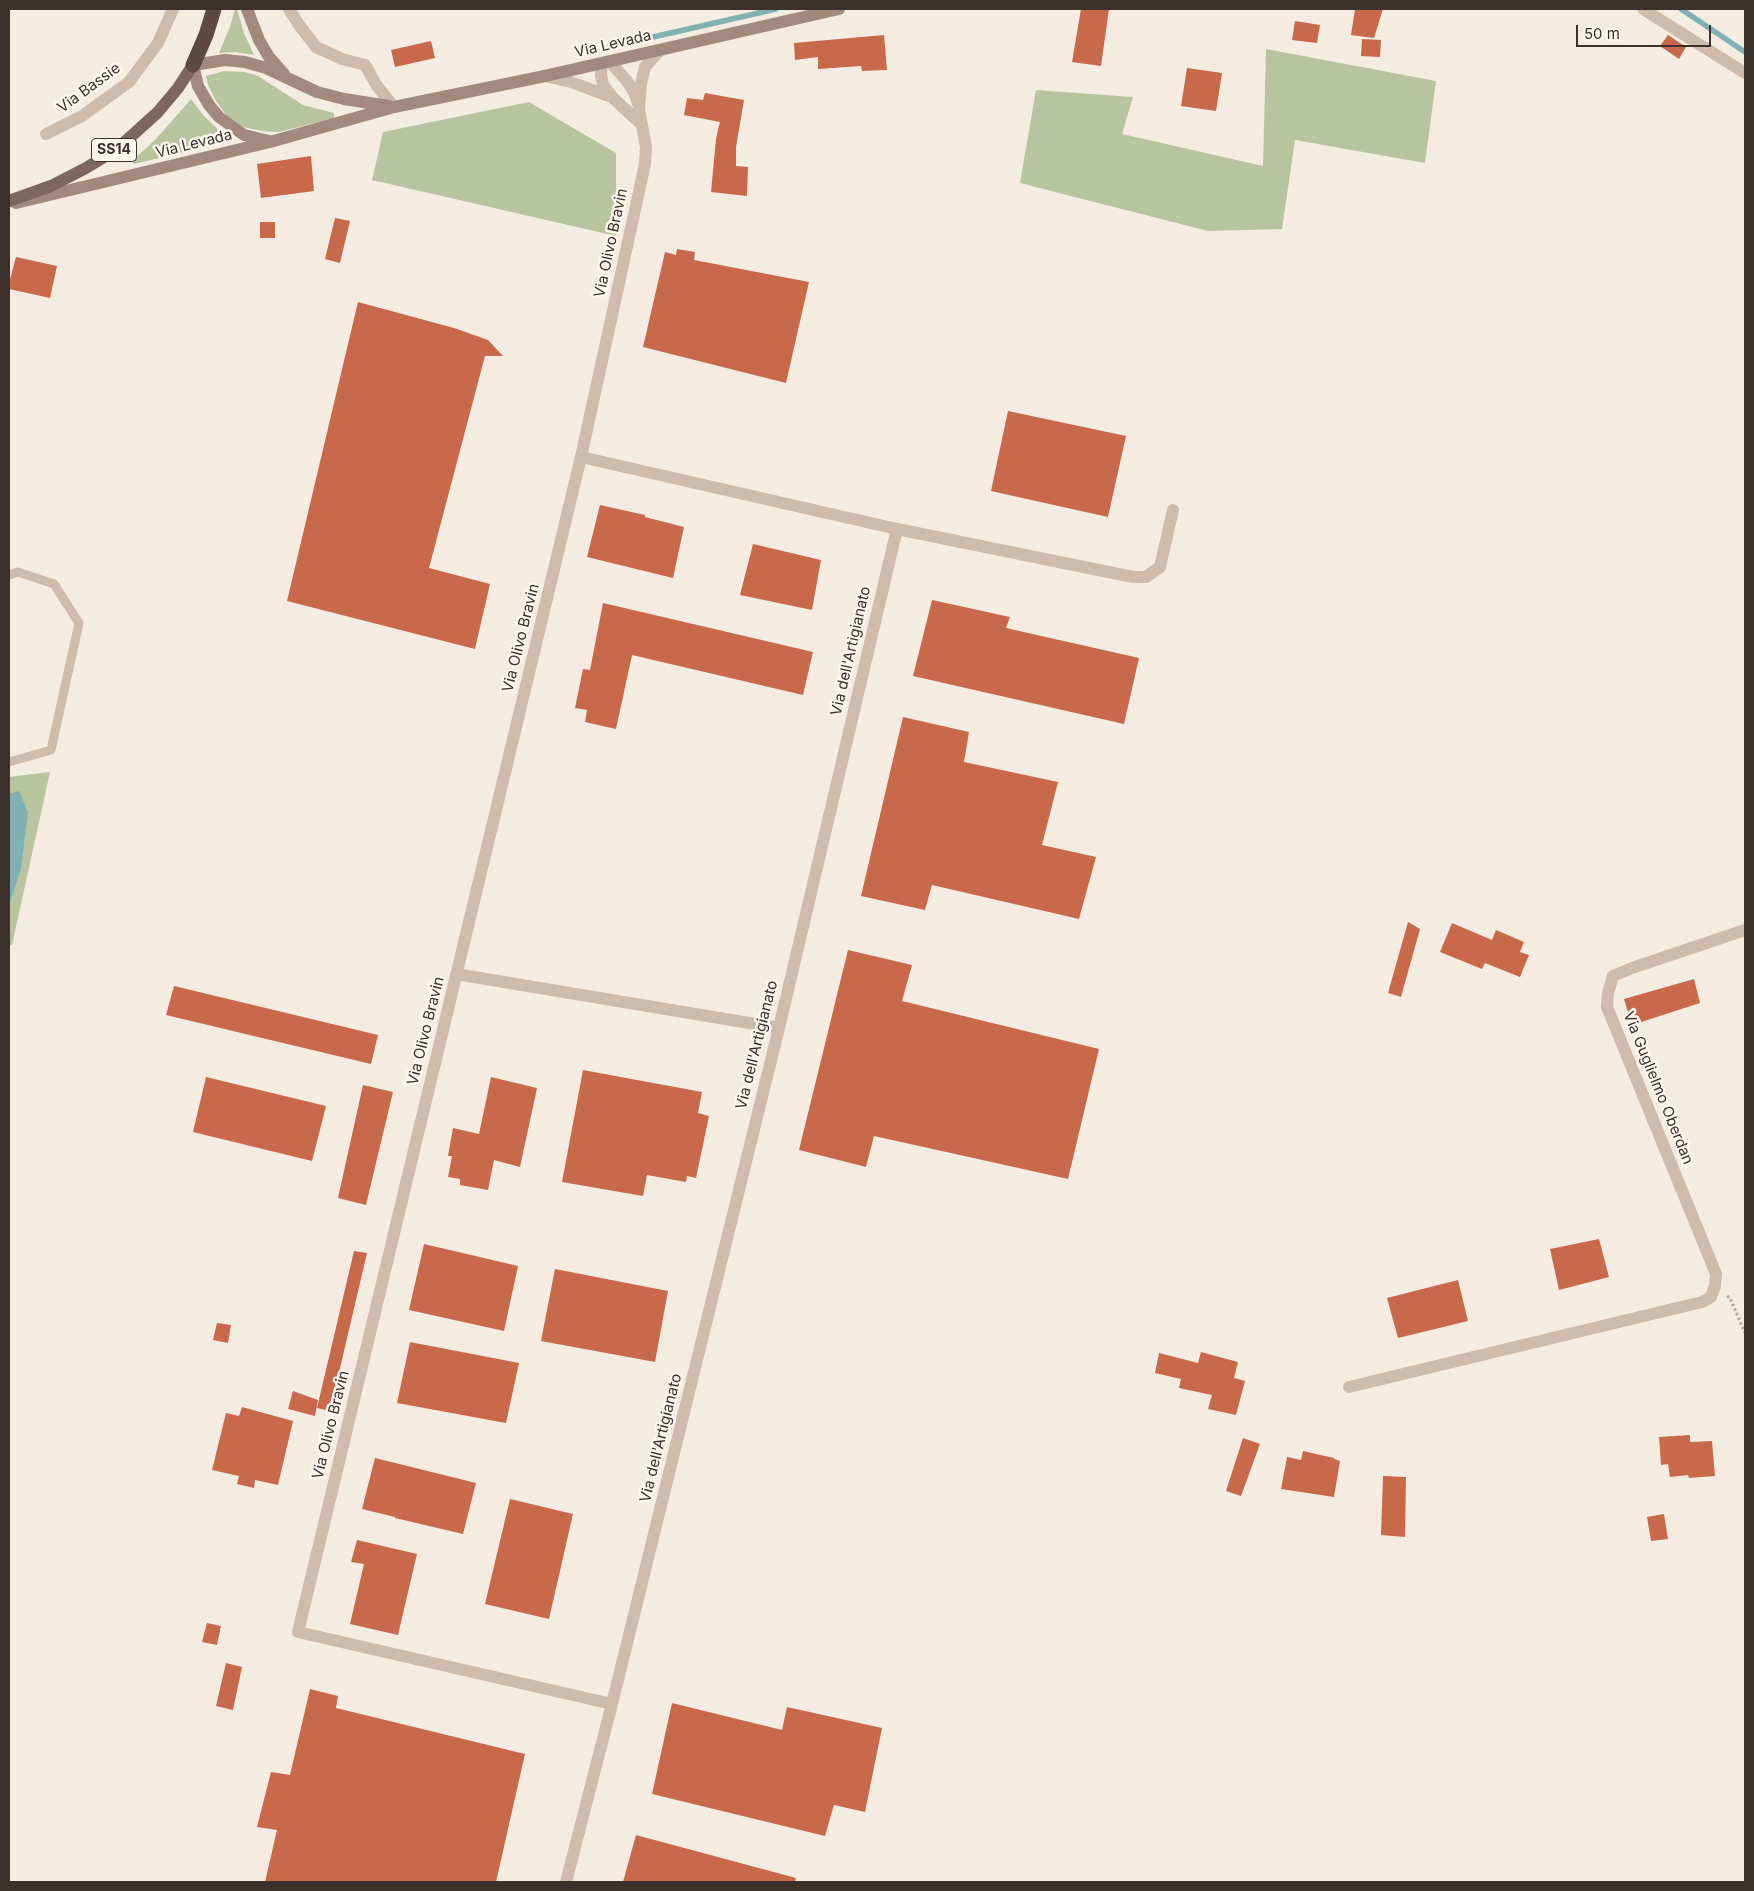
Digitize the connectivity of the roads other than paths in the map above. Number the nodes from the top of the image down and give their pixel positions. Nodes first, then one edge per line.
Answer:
1 (173, 9) edge
2 (214, 9) edge
3 (247, 9) edge
4 (289, 9) edge
5 (838, 9) edge
6 (1643, 9) edge
7 (660, 50) junction
8 (606, 62) junction
9 (193, 65) junction
10 (1745, 73) edge
11 (545, 76) junction
12 (289, 80) junction
13 (614, 98) junction
14 (394, 107) junction
15 (639, 108) junction
16 (640, 123) junction
17 (46, 134) dead end
18 (270, 142) junction
19 (9, 201) edge
20 (9, 205) edge
21 (581, 457) junction
22 (1173, 510) dead end
23 (897, 529) junction
24 (9, 575) edge
25 (9, 762) edge
26 (1745, 930) edge
27 (456, 974) junction
28 (779, 1028) junction
29 (1349, 1387) dead end
30 (612, 1704) junction
31 (566, 1882) edge

1 - 17 street, Via Bassie
2 - 9 highway
3 - 12 main road, Via Levada
4 - 14 street
5 - 7 main road, Via Levada
6 - 10 street
7 - 8 main road, Via Levada
7 - 15 street
8 - 11 main road, Via Levada
8 - 13 street
8 - 15 street
9 - 12 main road, Via Levada
9 - 18 main road, Via Levada
9 - 19 main road, SS14
11 - 13 street
11 - 14 main road, Via Levada
12 - 14 main road, Via Levada
13 - 16 street
14 - 18 main road, Via Levada
15 - 16 street, Via Olivo Bravin
16 - 21 street, Via Olivo Bravin
18 - 20 main road, Via Levada
21 - 23 street
21 - 27 street, Via Olivo Bravin
22 - 23 street
23 - 28 street, Via dell'Artigianato
24 - 25 lane
26 - 29 street, Via Guglielmo Oberdan
27 - 28 street
27 - 30 street, Via Olivo Bravin
28 - 30 street, Via dell'Artigianato
30 - 31 street, Via dell'Artigianato

